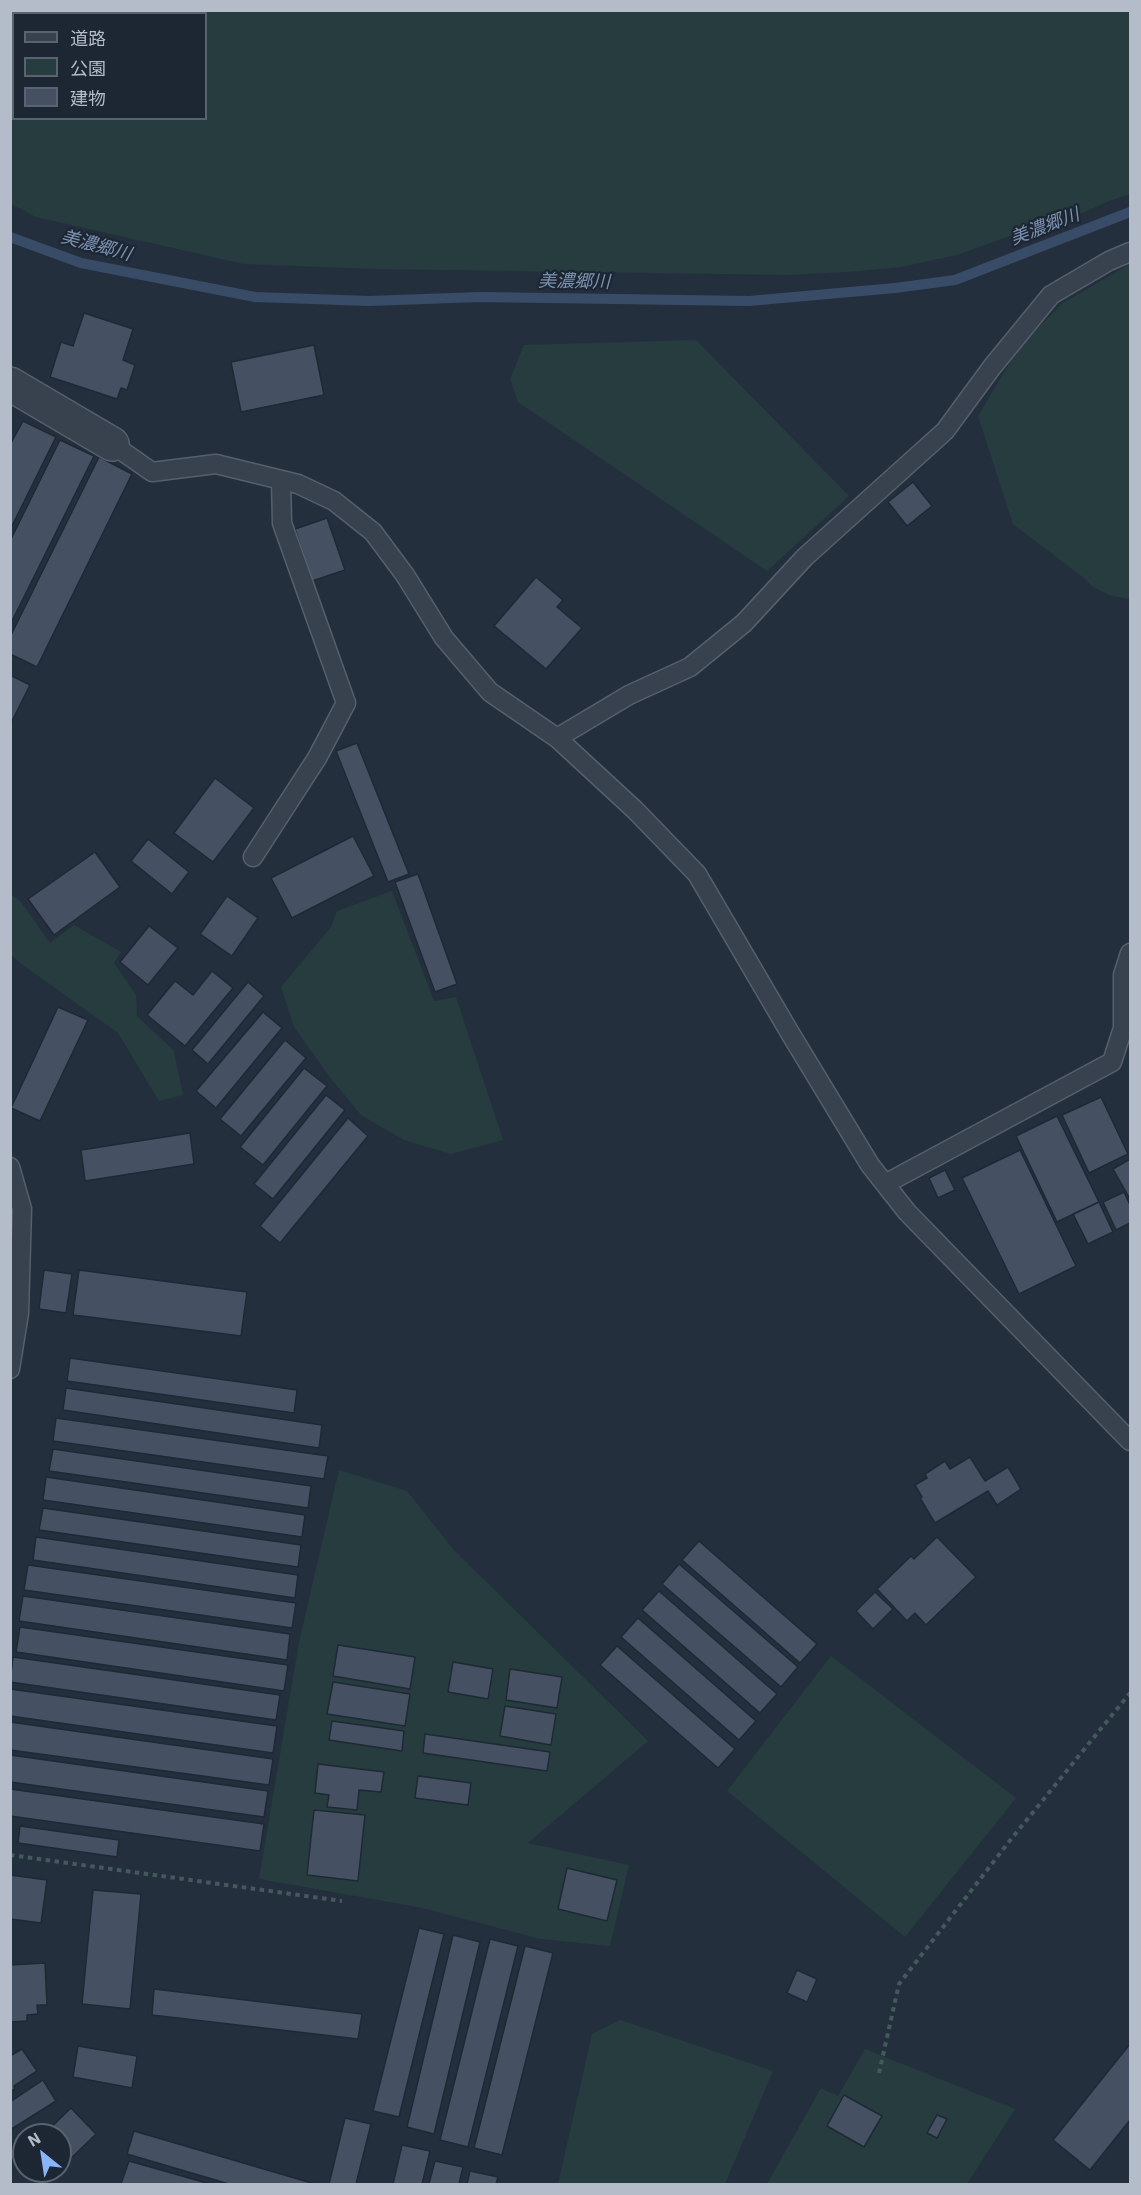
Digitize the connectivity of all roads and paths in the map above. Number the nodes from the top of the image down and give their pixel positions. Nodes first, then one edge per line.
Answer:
1 (1131, 252) edge
2 (11, 384) edge
3 (112, 444) joint
4 (281, 480) junction
5 (557, 738) junction
6 (253, 857) dead end
7 (1131, 953) edge
8 (10, 1167) edge
9 (885, 1184) junction
10 (10, 1369) edge
11 (1131, 1441) edge
12 (1131, 1693) edge
13 (10, 1855) edge
14 (342, 1901) dead end
15 (879, 2073) dead end

1 - 5 lane
2 - 3 street
3 - 4 lane
4 - 5 lane
4 - 6 lane
5 - 9 lane
7 - 9 lane
8 - 10 lane
9 - 11 lane
12 - 15 path
13 - 14 path

